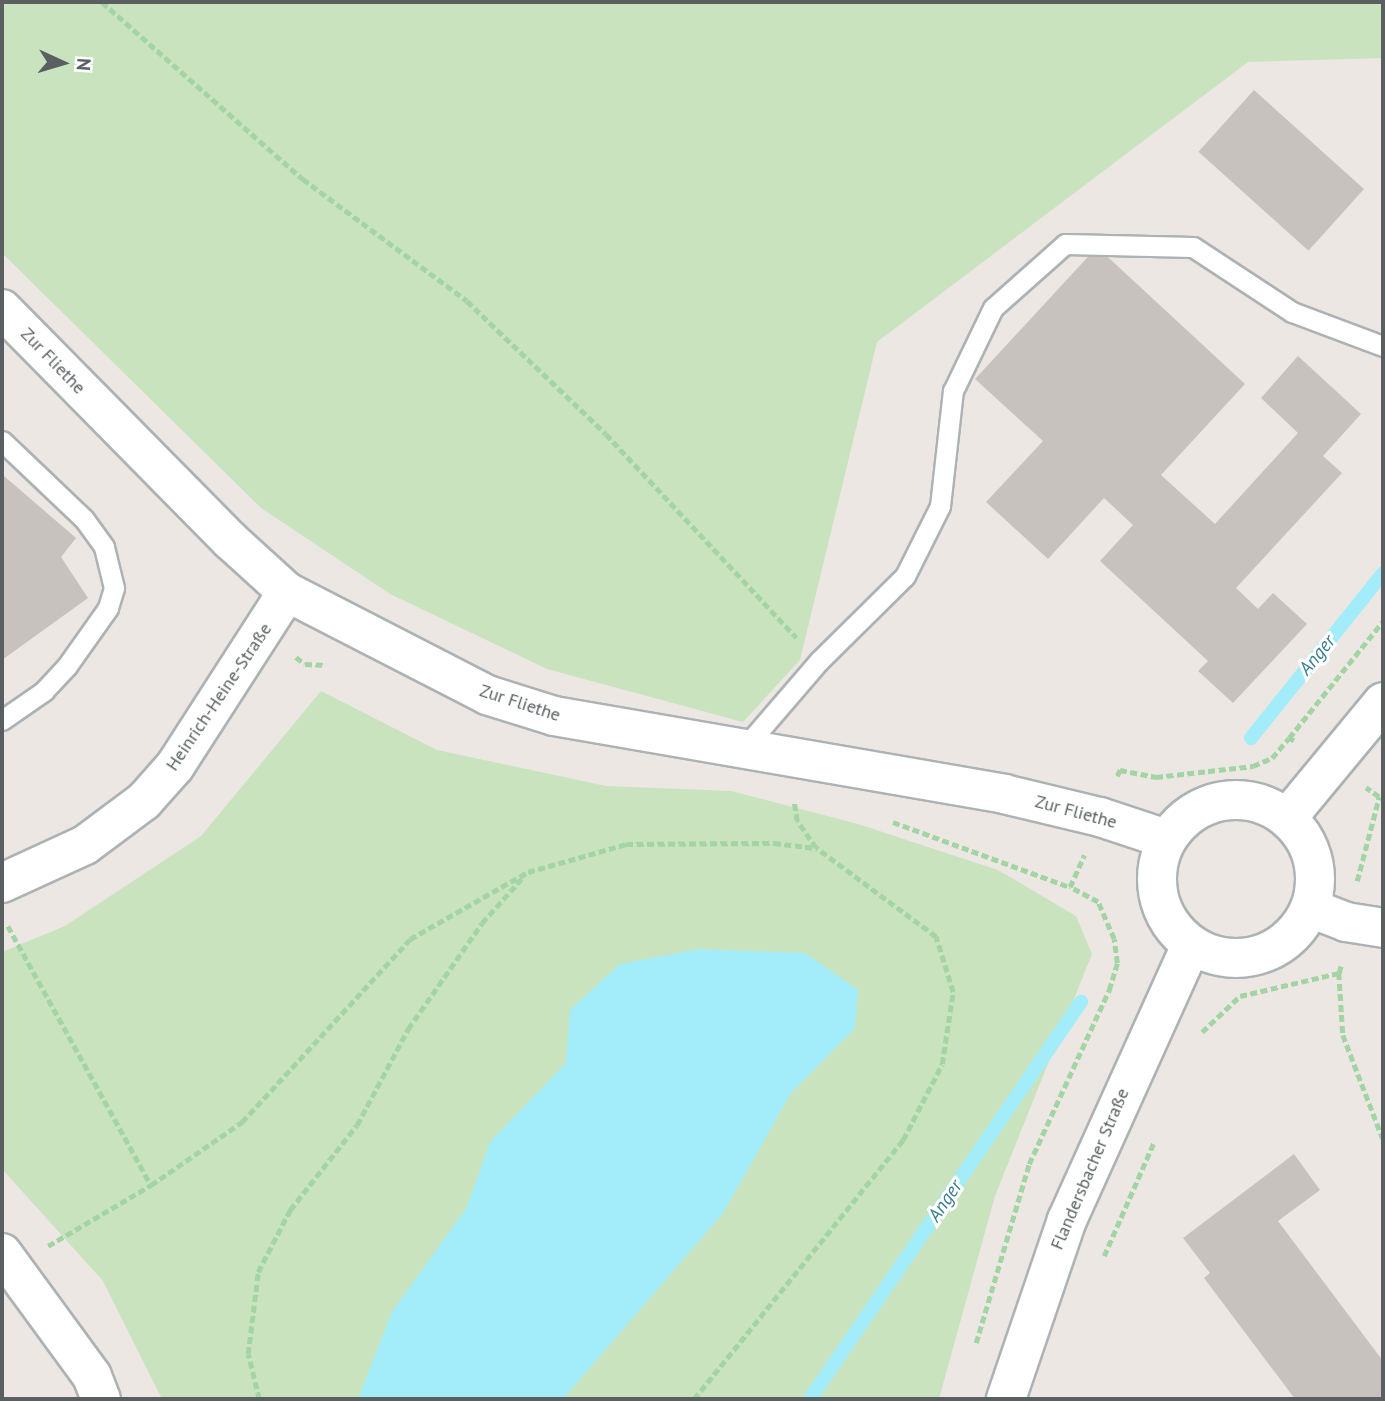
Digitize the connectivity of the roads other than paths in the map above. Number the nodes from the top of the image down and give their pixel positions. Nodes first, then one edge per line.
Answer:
1 (2, 309) edge
2 (1383, 346) edge
3 (2, 441) edge
4 (287, 592) junction
5 (1383, 702) edge
6 (2, 720) edge
7 (745, 747) junction
8 (1288, 817) junction
9 (1166, 839) junction
10 (2, 883) edge
11 (1310, 908) junction
12 (1383, 928) edge
13 (1191, 945) junction
14 (8, 1260) edge
15 (101, 1399) edge
16 (1006, 1399) edge

1 - 4 street, Zur Fliethe
2 - 7 lane
3 - 6 lane
4 - 7 street, Zur Fliethe
4 - 10 street, Heinrich-Heine-Straße
5 - 8 street
7 - 9 street, Zur Fliethe
8 - 9 street
8 - 11 street
9 - 13 street
11 - 12 street
11 - 13 street
13 - 16 street, Flandersbacher Straße
14 - 15 street

